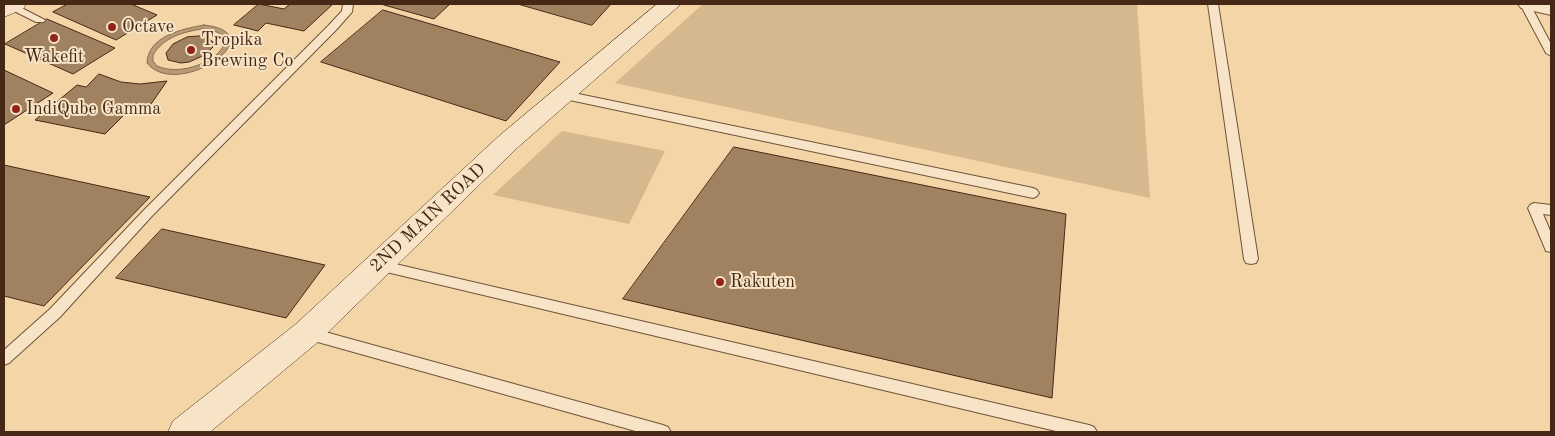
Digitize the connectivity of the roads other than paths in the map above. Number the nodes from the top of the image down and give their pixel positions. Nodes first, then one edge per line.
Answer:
1 (348, 4) edge
2 (670, 4) edge
3 (1213, 4) edge
4 (1526, 4) edge
5 (10, 7) edge
6 (1551, 9) edge
7 (40, 20) dead end
8 (1551, 53) edge
9 (564, 95) junction
10 (1033, 193) dead end
11 (1551, 210) edge
12 (1551, 247) edge
13 (1251, 259) dead end
14 (378, 266) junction
15 (307, 333) junction
16 (4, 359) edge
17 (185, 432) edge
18 (663, 432) edge
19 (1089, 432) edge

1 - 16 lane
2 - 9 street, 2ND MAIN ROAD
3 - 13 lane
4 - 6 street
4 - 8 lane
5 - 7 lane
9 - 10 lane
9 - 14 street, 2ND MAIN ROAD
11 - 12 lane
14 - 15 street, 2ND MAIN ROAD
14 - 19 lane
15 - 17 street, 2ND MAIN ROAD
15 - 18 lane

